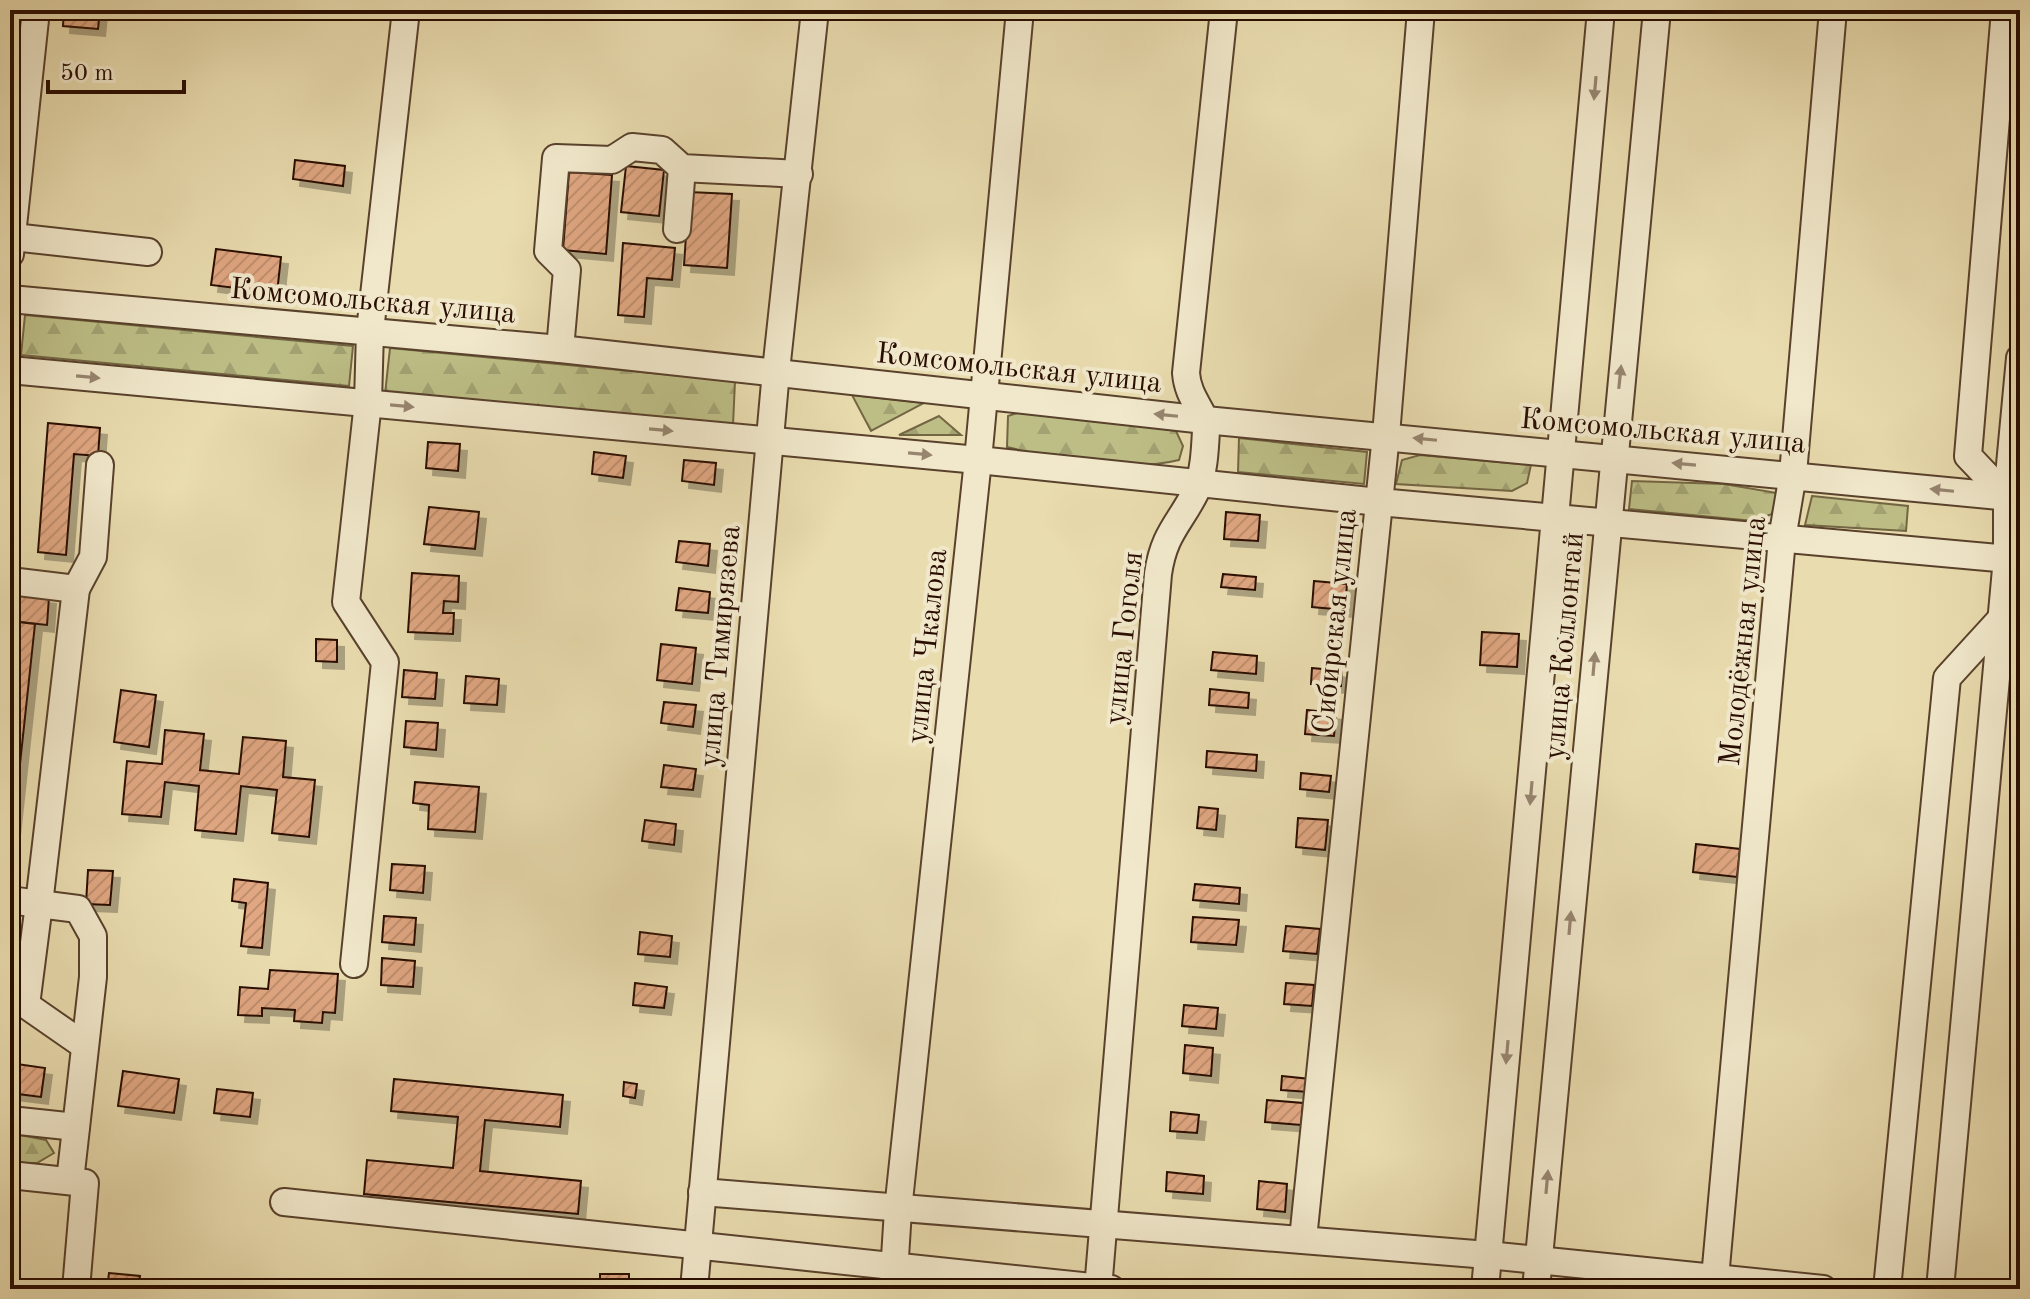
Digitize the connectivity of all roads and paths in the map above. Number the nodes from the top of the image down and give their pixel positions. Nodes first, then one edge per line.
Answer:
1 (36, 10) edge
2 (406, 10) edge
3 (815, 10) edge
4 (1020, 10) edge
5 (1224, 10) edge
6 (1421, 10) edge
7 (1601, 10) edge
8 (1657, 10) edge
9 (1833, 10) edge
10 (2005, 10) edge
11 (20, 86) edge
12 (682, 168) junction
13 (799, 174) junction
14 (677, 229) dead end
15 (12, 230) edge
16 (148, 252) dead end
17 (10, 299) edge
18 (370, 331) junction
19 (560, 349) junction
20 (2020, 358) edge
21 (10, 370) edge
22 (776, 371) junction
23 (984, 395) junction
24 (368, 402) junction
25 (1205, 420) junction
26 (1386, 435) junction
27 (770, 440) junction
28 (1562, 453) junction
29 (1612, 458) junction
30 (978, 460) junction
31 (100, 465) dead end
32 (1793, 474) junction
33 (1199, 484) junction
34 (2014, 498) edge
35 (1379, 502) junction
36 (1556, 516) junction
37 (1607, 520) junction
38 (1782, 539) junction
39 (2013, 559) edge
40 (10, 581) edge
41 (76, 589) junction
42 (2000, 620) junction
43 (10, 900) edge
44 (39, 904) junction
45 (354, 964) dead end
46 (85, 1046) junction
47 (10, 1120) edge
48 (76, 1127) junction
49 (10, 1175) edge
50 (70, 1181) junction
51 (702, 1192) junction
52 (284, 1202) dead end
53 (898, 1210) junction
54 (1104, 1226) junction
55 (1303, 1239) junction
56 (698, 1247) junction
57 (1488, 1255) junction
58 (1540, 1259) junction
59 (894, 1278) edge
60 (1715, 1278) junction
61 (76, 1289) edge
62 (694, 1289) edge
63 (1098, 1289) edge
64 (1111, 1289) edge
65 (1485, 1289) edge
66 (1536, 1289) edge
67 (1823, 1289) edge
68 (1887, 1289) edge
69 (1940, 1289) edge

1 - 11 street
2 - 18 street
3 - 13 street, улица Тимирязева
4 - 23 street, улица Чкалова
5 - 25 street
6 - 26 street, Сибирская улица
7 -> 28 street, улица Коллонтай
29 -> 8 street, улица Коллонтай
9 - 32 street, Молодёжная улица
10 - 34 street
11 - 15 street
12 - 13 street
12 - 14 street
12 - 19 street
13 - 22 street, улица Тимирязева
15 - 16 street
17 - 18 street, Комсомольская улица
18 - 19 street, Комсомольская улица
18 - 24 street
19 - 22 street, Комсомольская улица
20 - 34 street
21 -> 24 street
22 - 23 street, Комсомольская улица
22 - 27 street, улица Тимирязева
25 -> 23 street, Комсомольская улица
23 - 30 street, улица Чкалова
24 -> 27 street
24 - 45 street
25 - 26 street, Комсомольская улица
25 - 33 street, улица Гоголя
28 -> 26 street, Комсомольская улица
26 - 35 street, Сибирская улица
27 -> 30 street
27 - 51 street, улица Тимирязева
28 - 29 street, Комсомольская улица
28 - 36 street, улица Коллонтай
32 -> 29 street, Комсомольская улица
29 - 37 street, улица Коллонтай
30 - 33 street
30 - 53 street, улица Чкалова
31 - 41 street
34 -> 32 street, Комсомольская улица
32 - 38 street, Молодёжная улица
33 - 35 street
33 - 54 street, улица Гоголя
34 - 39 street
35 - 36 street
35 - 55 street, Сибирская улица
36 - 37 street
36 -> 57 street, улица Коллонтай
37 - 38 street
58 -> 37 street, улица Коллонтай
38 - 39 street
38 - 60 street, Молодёжная улица
39 - 42 street
40 - 41 street
41 - 44 street
42 - 68 street
42 - 69 street
43 - 44 street
44 - 46 street
44 - 46 street
46 - 48 street
47 - 48 street
48 - 50 street
49 - 50 street
50 - 61 street
51 - 53 street
51 - 56 street, улица Тимирязева
52 - 56 street
53 - 54 street
53 - 59 street, улица Чкалова
54 - 55 street
54 - 63 street, улица Гоголя
55 - 57 street
56 - 59 street
56 - 62 street, улица Тимирязева
57 - 58 street
57 - 65 street, улица Коллонтай
58 - 60 street
58 - 66 street, улица Коллонтай
59 - 63 street
60 - 67 street
63 - 64 street

